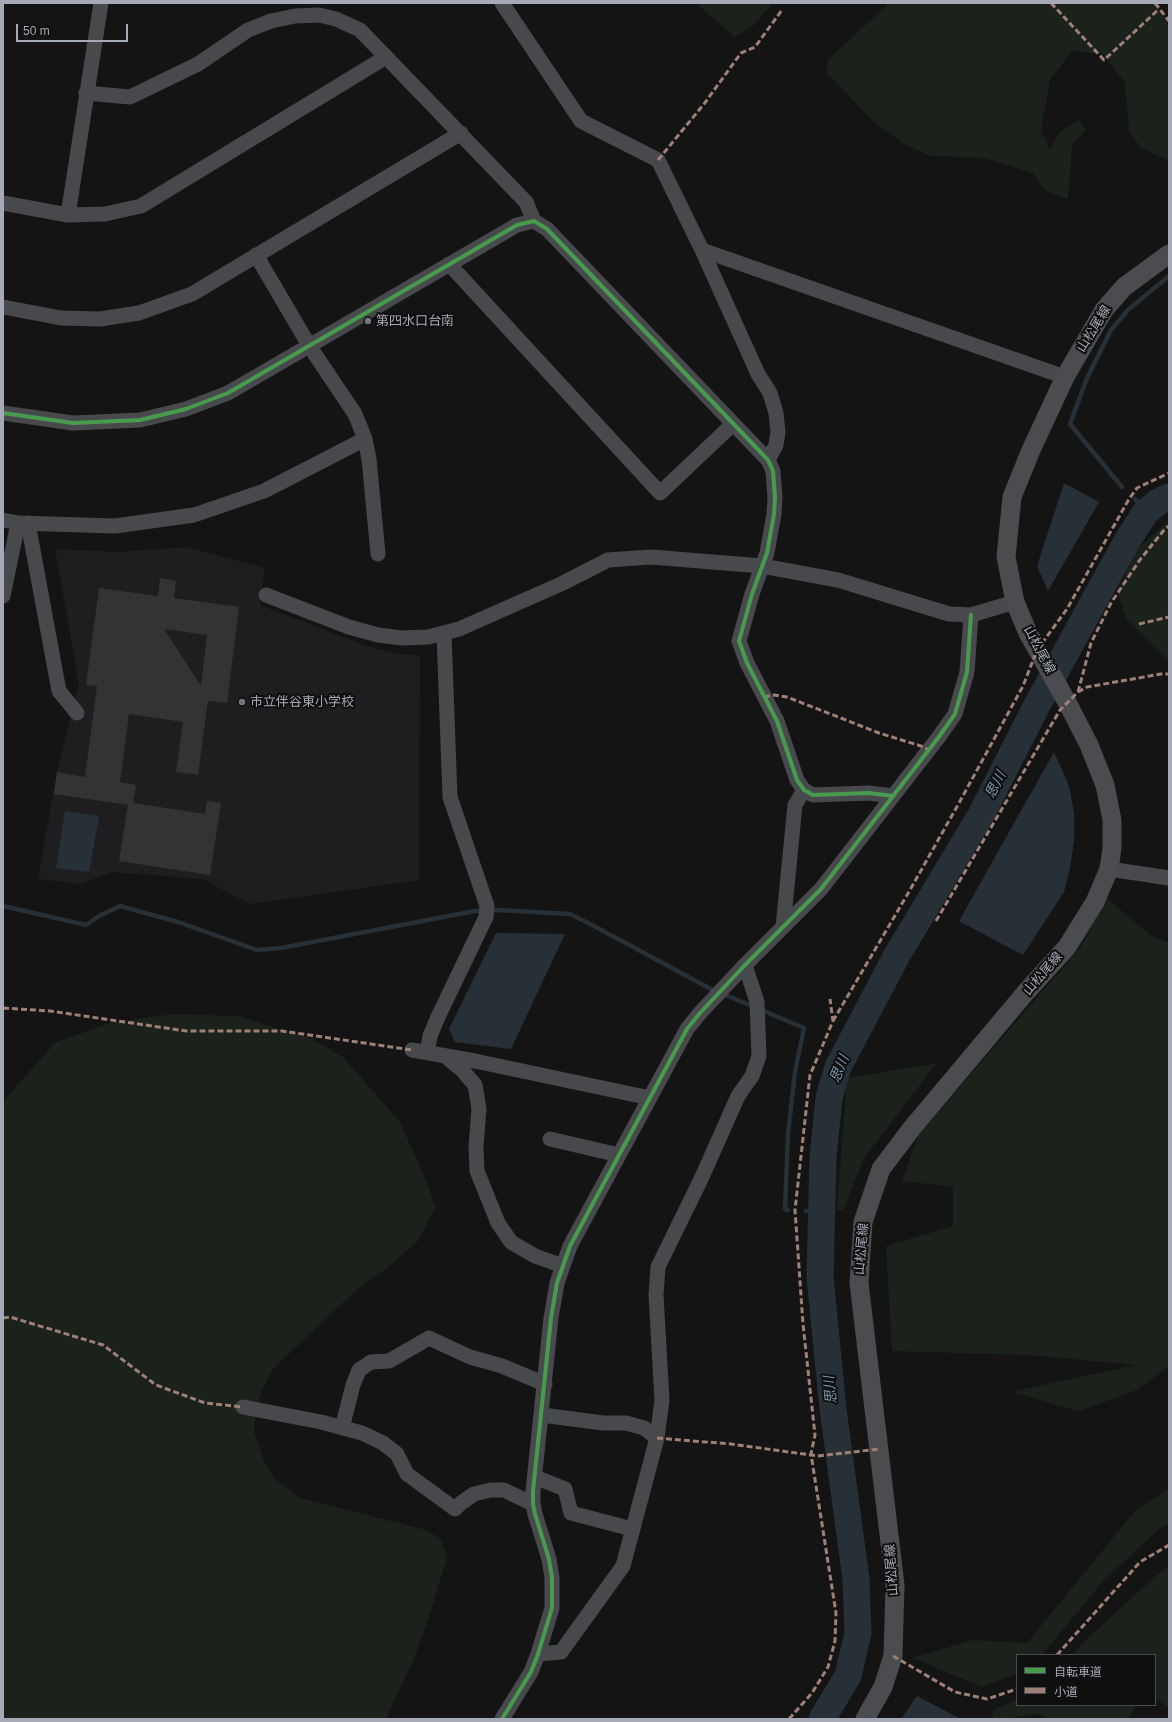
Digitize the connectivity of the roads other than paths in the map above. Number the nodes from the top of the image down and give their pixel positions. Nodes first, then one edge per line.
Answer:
1 (101, 3) edge
2 (502, 3) edge
3 (386, 57) junction
4 (86, 93) junction
5 (461, 133) junction
6 (3, 203) edge
7 (68, 215) junction
8 (534, 220) junction
9 (702, 250) junction
10 (1169, 254) edge
11 (256, 255) junction
12 (449, 264) junction
13 (3, 307) edge
14 (310, 347) junction
15 (1065, 377) junction
16 (3, 413) edge
17 (733, 424) junction
18 (365, 440) junction
19 (768, 460) junction
20 (3, 520) edge
21 (23, 523) junction
22 (378, 554) dead end
23 (762, 566) junction
24 (266, 595) dead end
25 (3, 596) edge
26 (1015, 602) junction
27 (971, 615) junction
28 (444, 634) junction
29 (77, 713) dead end
30 (804, 790) junction
31 (893, 796) junction
32 (1109, 869) junction
33 (1169, 878) edge
34 (784, 927) junction
35 (745, 965) junction
36 (445, 1056) junction
37 (650, 1098) junction
38 (550, 1139) dead end
39 (619, 1155) junction
40 (563, 1266) junction
41 (545, 1384) junction
42 (243, 1407) dead end
43 (542, 1415) junction
44 (342, 1428) junction
45 (657, 1438) junction
46 (535, 1478) junction
47 (533, 1504) junction
48 (632, 1529) junction
49 (538, 1654) junction
50 (502, 1719) edge
51 (865, 1719) edge

1 - 4 street
2 - 9 street
3 - 4 street
3 - 5 street
3 - 7 street
4 - 7 street
5 - 8 street
5 - 11 street
6 - 7 street
8 - 12 street
8 - 17 street
9 - 15 street
9 - 19 street
10 - 15 main road, 山松尾線
11 - 13 street
11 - 14 street
12 - 14 street
12 - 17 street
14 - 16 street
14 - 18 street
15 - 26 main road, 山松尾線
17 - 19 street
18 - 21 street
18 - 22 street
19 - 23 street
20 - 21 street
21 - 25 street
21 - 29 street
23 - 27 street
23 - 28 street
23 - 30 street
24 - 28 street
26 - 27 street
26 - 32 main road, 山松尾線
27 - 31 street
28 - 36 street
30 - 31 street
30 - 34 street
31 - 34 street
32 - 33 street
32 - 51 main road, 山松尾線
34 - 35 street
35 - 37 street
35 - 45 street
36 - 37 street
36 - 40 street
37 - 39 street
38 - 39 street
39 - 40 street
40 - 41 street
41 - 43 street
41 - 44 street
42 - 44 street
43 - 45 street
43 - 46 street
44 - 47 street
45 - 48 street
46 - 47 street
46 - 48 street
47 - 49 street
48 - 49 street
49 - 50 street

